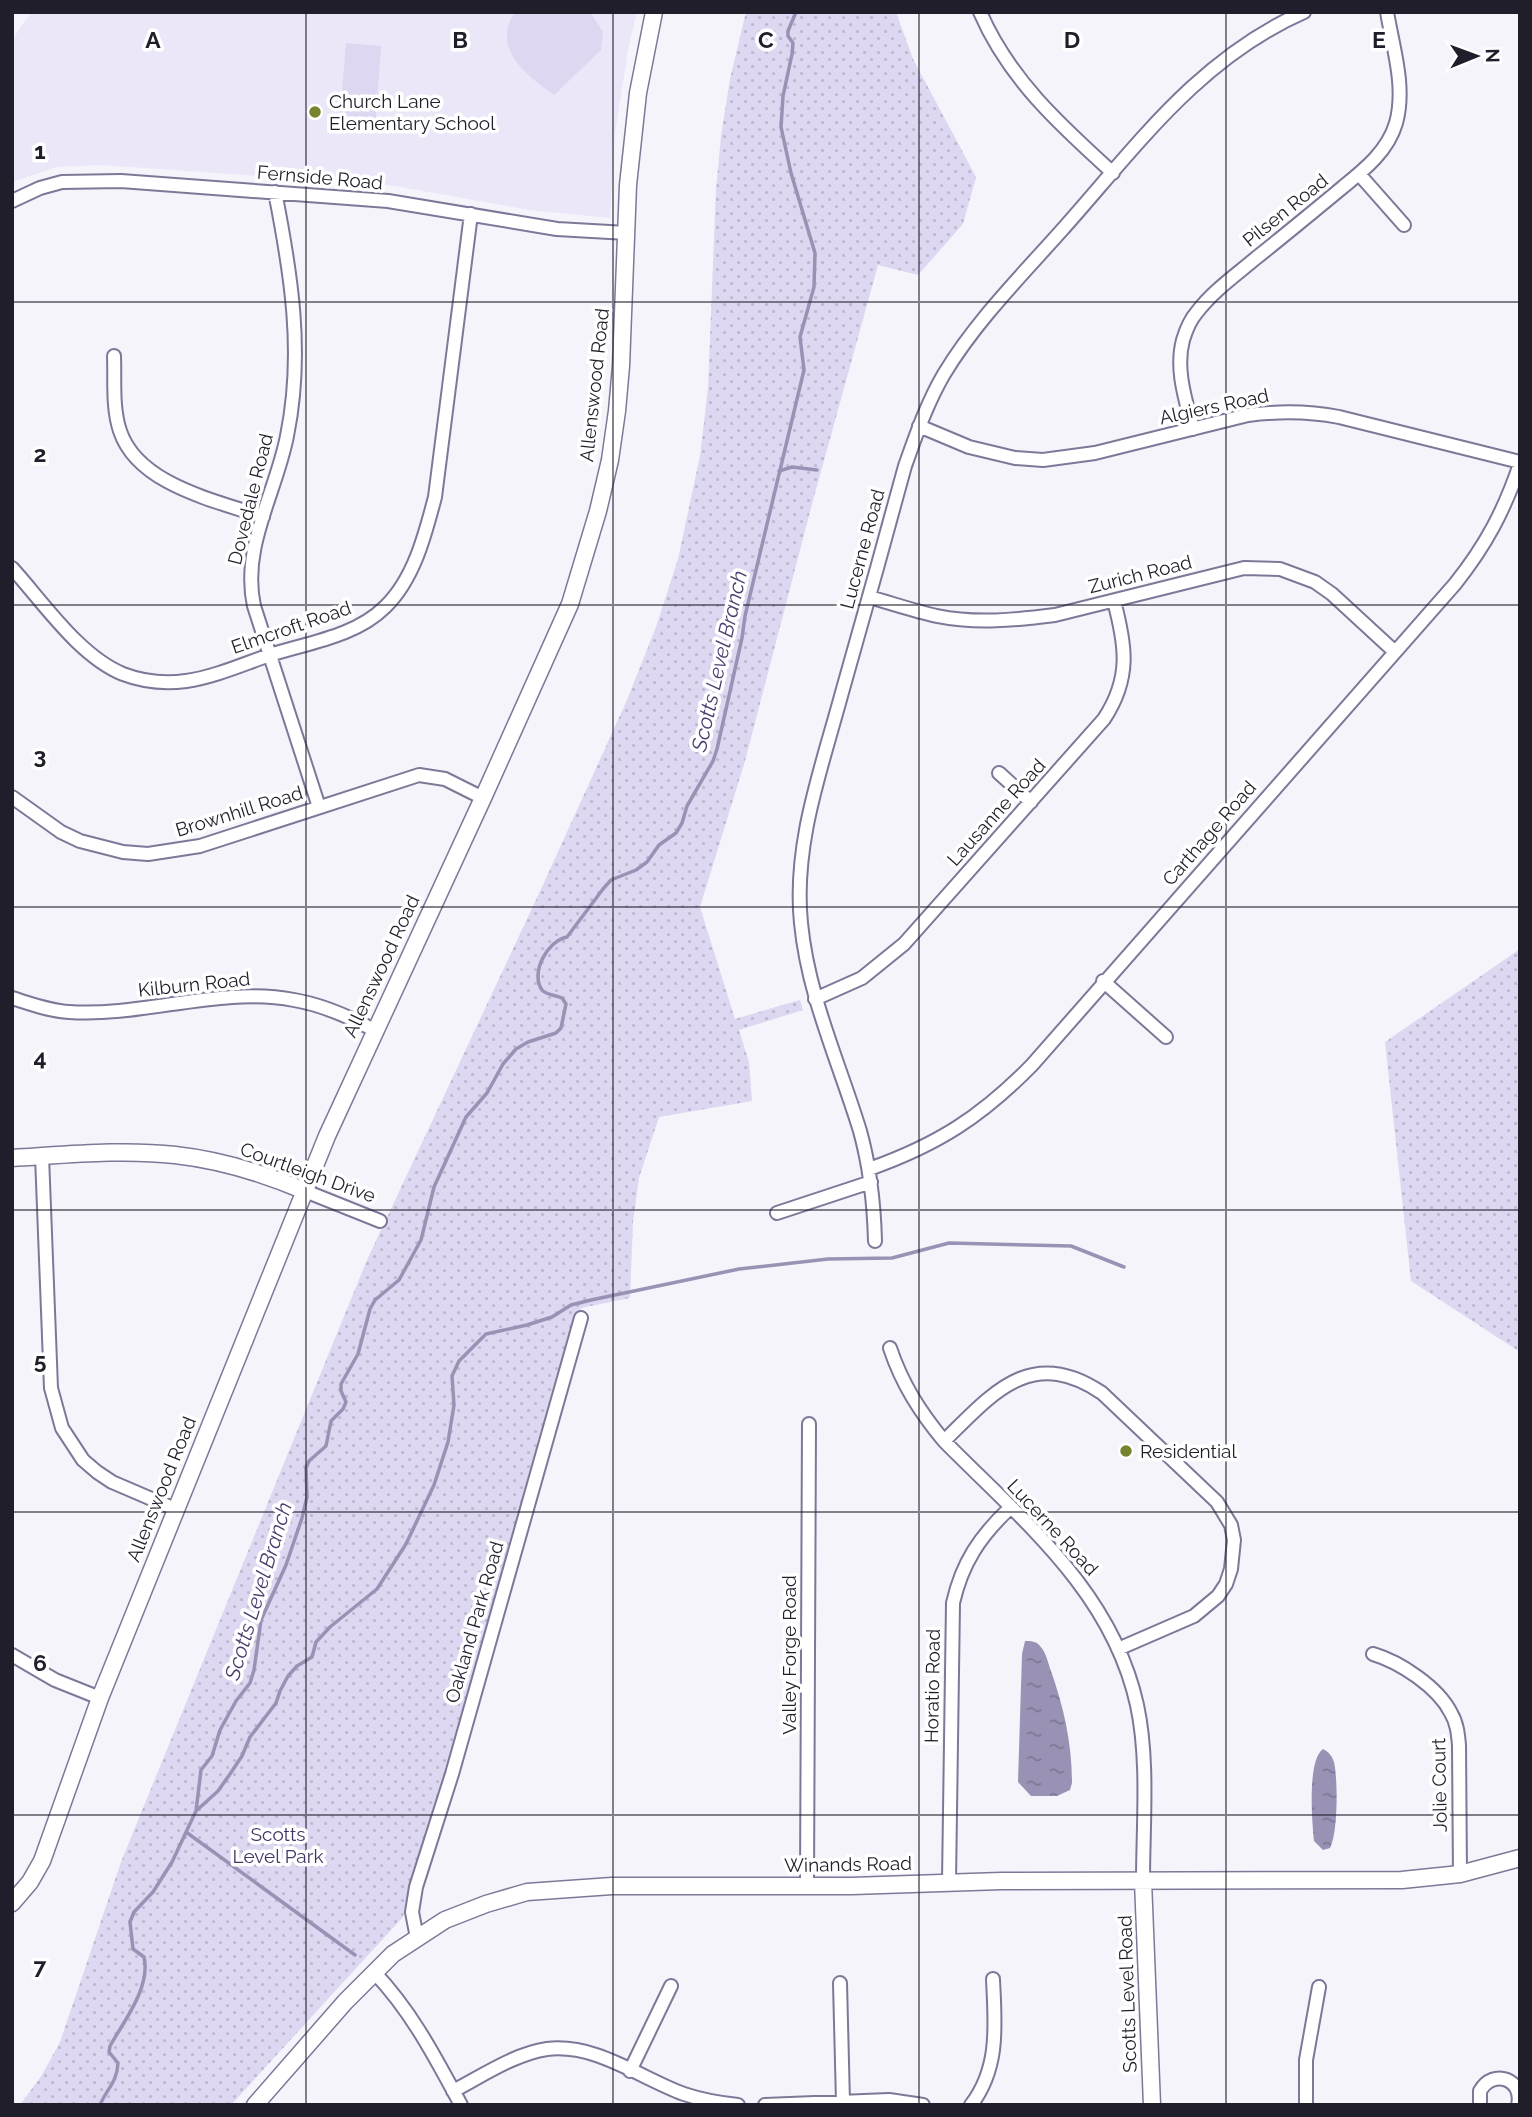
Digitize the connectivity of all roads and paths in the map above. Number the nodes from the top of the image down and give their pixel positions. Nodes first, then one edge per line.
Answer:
1 (654, 12) edge
2 (981, 12) edge
3 (1304, 12) edge
4 (1387, 12) edge
5 (1113, 173) junction
6 (1359, 174) junction
7 (275, 192) junction
8 (12, 201) edge
9 (471, 215) junction
10 (1404, 225) dead end
11 (626, 233) junction
12 (114, 356) dead end
13 (919, 426) junction
14 (1193, 429) junction
15 (1520, 463) edge
16 (263, 517) junction
17 (12, 568) edge
18 (869, 597) junction
19 (1114, 601) junction
20 (1395, 652) junction
21 (270, 655) junction
22 (999, 773) dead end
23 (12, 797) edge
24 (483, 798) junction
25 (1031, 802) junction
26 (319, 807) junction
27 (1103, 981) junction
28 (12, 998) edge
29 (815, 999) junction
30 (374, 1030) junction
31 (1166, 1037) dead end
32 (41, 1156) junction
33 (12, 1158) edge
34 (870, 1175) junction
35 (305, 1191) junction
36 (777, 1213) dead end
37 (380, 1221) dead end
38 (875, 1241) dead end
39 (581, 1318) dead end
40 (890, 1348) dead end
41 (809, 1424) dead end
42 (944, 1441) junction
43 (1010, 1508) junction
44 (175, 1509) junction
45 (1118, 1649) junction
46 (1373, 1654) dead end
47 (12, 1655) edge
48 (100, 1698) junction
49 (1520, 1858) edge
50 (1460, 1874) junction
51 (1143, 1881) junction
52 (950, 1882) junction
53 (807, 1886) junction
54 (12, 1903) edge
55 (417, 1938) junction
56 (374, 1972) junction
57 (993, 1979) dead end
58 (840, 1983) dead end
59 (671, 1986) dead end
60 (1319, 1987) dead end
61 (1520, 2069) edge
62 (631, 2071) junction
63 (1511, 2081) junction
64 (453, 2091) junction
65 (262, 2102) edge
66 (843, 2102) junction
67 (461, 2105) edge
68 (737, 2105) edge
69 (765, 2105) edge
70 (923, 2105) edge
71 (971, 2105) edge
72 (1152, 2105) edge
73 (1306, 2105) edge
74 (1480, 2105) edge
75 (1518, 2105) edge

1 - 11 street, Allenswood Road
2 - 5 street
3 - 5 street, Lucerne Road
4 - 6 street, Pilsen Road
5 - 13 street, Lucerne Road
6 - 10 street
6 - 14 street, Pilsen Road
7 - 8 street, Fernside Road
7 - 9 street, Fernside Road
7 - 16 street, Dovedale Road
9 - 11 street, Fernside Road
9 - 21 street, Elmcroft Road
11 - 24 street, Allenswood Road
12 - 16 street
13 - 14 street, Algiers Road
13 - 18 street, Lucerne Road
14 - 15 street, Algiers Road
15 - 20 street, Carthage Road
16 - 21 street, Dovedale Road
17 - 21 street, Elmcroft Road
18 - 19 street, Zurich Road
18 - 29 street, Lucerne Road
19 - 20 street, Zurich Road
19 - 25 street, Lausanne Road
20 - 27 street, Carthage Road
21 - 26 street, Dovedale Road
22 - 25 street
23 - 26 street, Brownhill Road
24 - 26 street, Brownhill Road
24 - 30 street, Allenswood Road
25 - 29 street, Lausanne Road
27 - 31 street
27 - 34 street, Carthage Road
28 - 30 street, Kilburn Road
29 - 34 street, Lucerne Road
30 - 35 street, Allenswood Road
32 - 33 street, Courtleigh Drive
32 - 35 street, Courtleigh Drive
32 - 44 street
34 - 36 street, Carthage Road
34 - 38 street, Lucerne Road
35 - 37 street, Courtleigh Drive
35 - 44 street, Allenswood Road
39 - 55 street, Oakland Park Road
40 - 42 street, Lucerne Road
41 - 53 street, Valley Forge Road
42 - 43 street, Lucerne Road
42 - 45 street
43 - 45 street, Lucerne Road
43 - 52 street, Horatio Road
44 - 48 street, Allenswood Road
45 - 51 street, Lucerne Road
46 - 50 street, Jolie Court
47 - 48 street
48 - 54 street, Allenswood Road
49 - 50 street, Winands Road
50 - 51 street, Winands Road
51 - 52 street, Winands Road
51 - 72 street, Scotts Level Road
52 - 53 street, Winands Road
53 - 55 street, Winands Road
55 - 56 street, Winands Road
56 - 64 street
56 - 65 street, Winands Road
57 - 71 street
58 - 66 street
59 - 62 street
60 - 73 street
61 - 63 street
62 - 64 street
62 - 68 street
63 - 74 street
63 - 75 street
64 - 67 street
66 - 69 street
66 - 70 street

